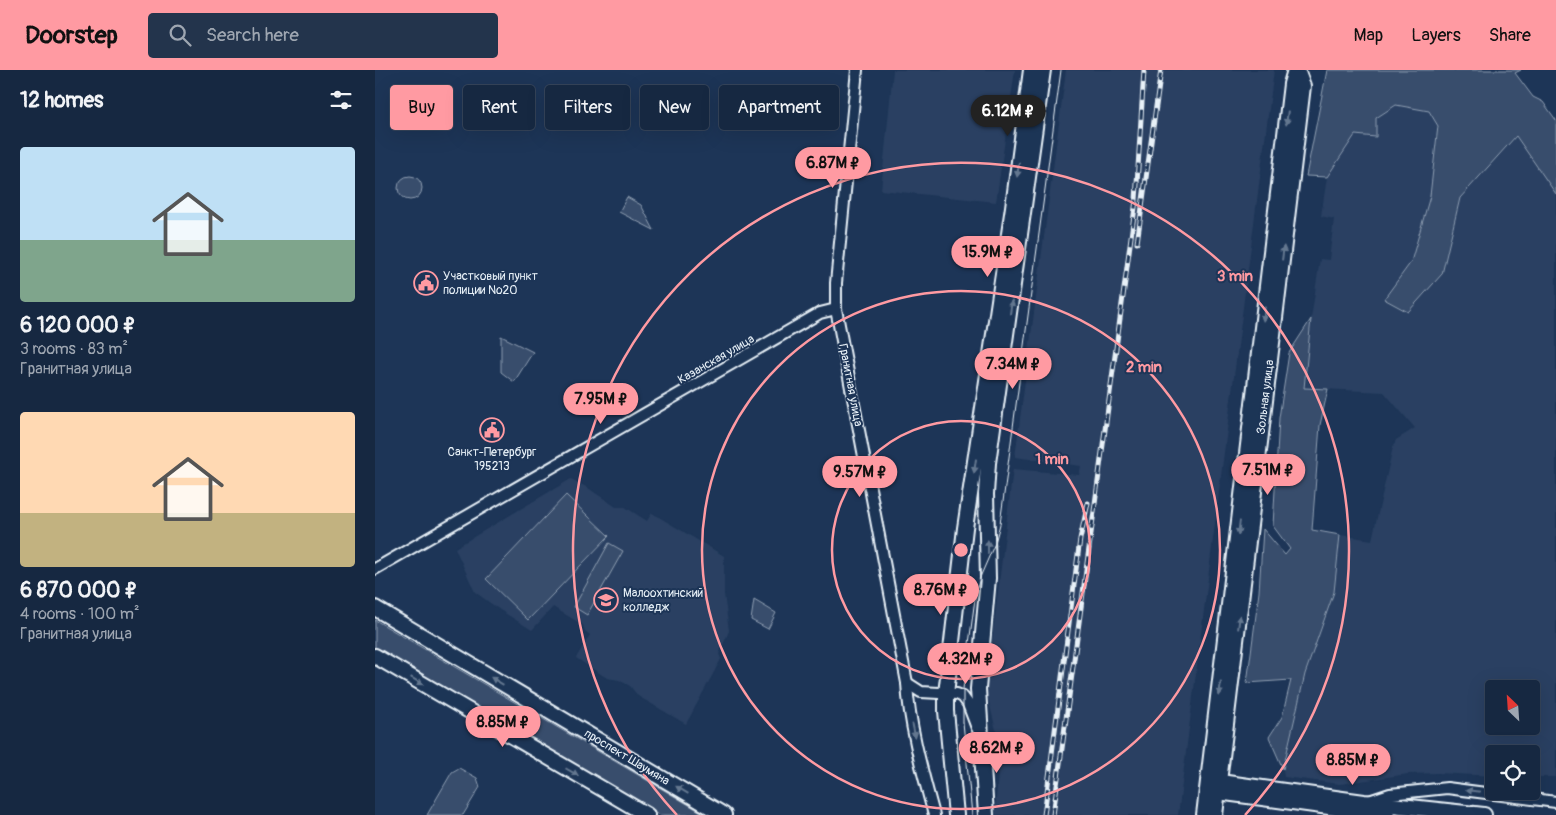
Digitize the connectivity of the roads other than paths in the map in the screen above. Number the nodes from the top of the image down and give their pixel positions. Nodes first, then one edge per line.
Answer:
1 (857, 70) edge
2 (1031, 70) edge
3 (1043, 70) edge
4 (1296, 70) edge
5 (836, 309) junction
6 (375, 569) edge
7 (375, 608) edge
8 (375, 656) edge
9 (907, 683) junction
10 (946, 694) junction
11 (980, 735) junction
12 (1215, 787) junction
13 (1364, 802) junction
14 (1556, 802) edge
15 (647, 815) edge
16 (724, 815) edge
17 (934, 815) edge
18 (956, 815) edge
19 (986, 815) edge
20 (1204, 815) edge
21 (1215, 815) edge
22 (1387, 815) edge
23 (1483, 815) edge

1 - 5 street, Гранитная улица
2 -> 10 street
11 -> 3 street
4 - 12 street, Зольная улица
5 - 6 street, Казанская улица
5 - 9 street, Гранитная улица
16 -> 7 street, проспект Шаумяна
8 -> 15 street
9 - 10 street
9 -> 17 street, Гранитная улица
10 - 11 street
10 - 18 street
11 - 19 street
12 - 13 street
12 - 20 street, Зольная улица
12 - 21 street, Зольная улица
12 - 22 street
14 -> 13 street
13 - 23 street

